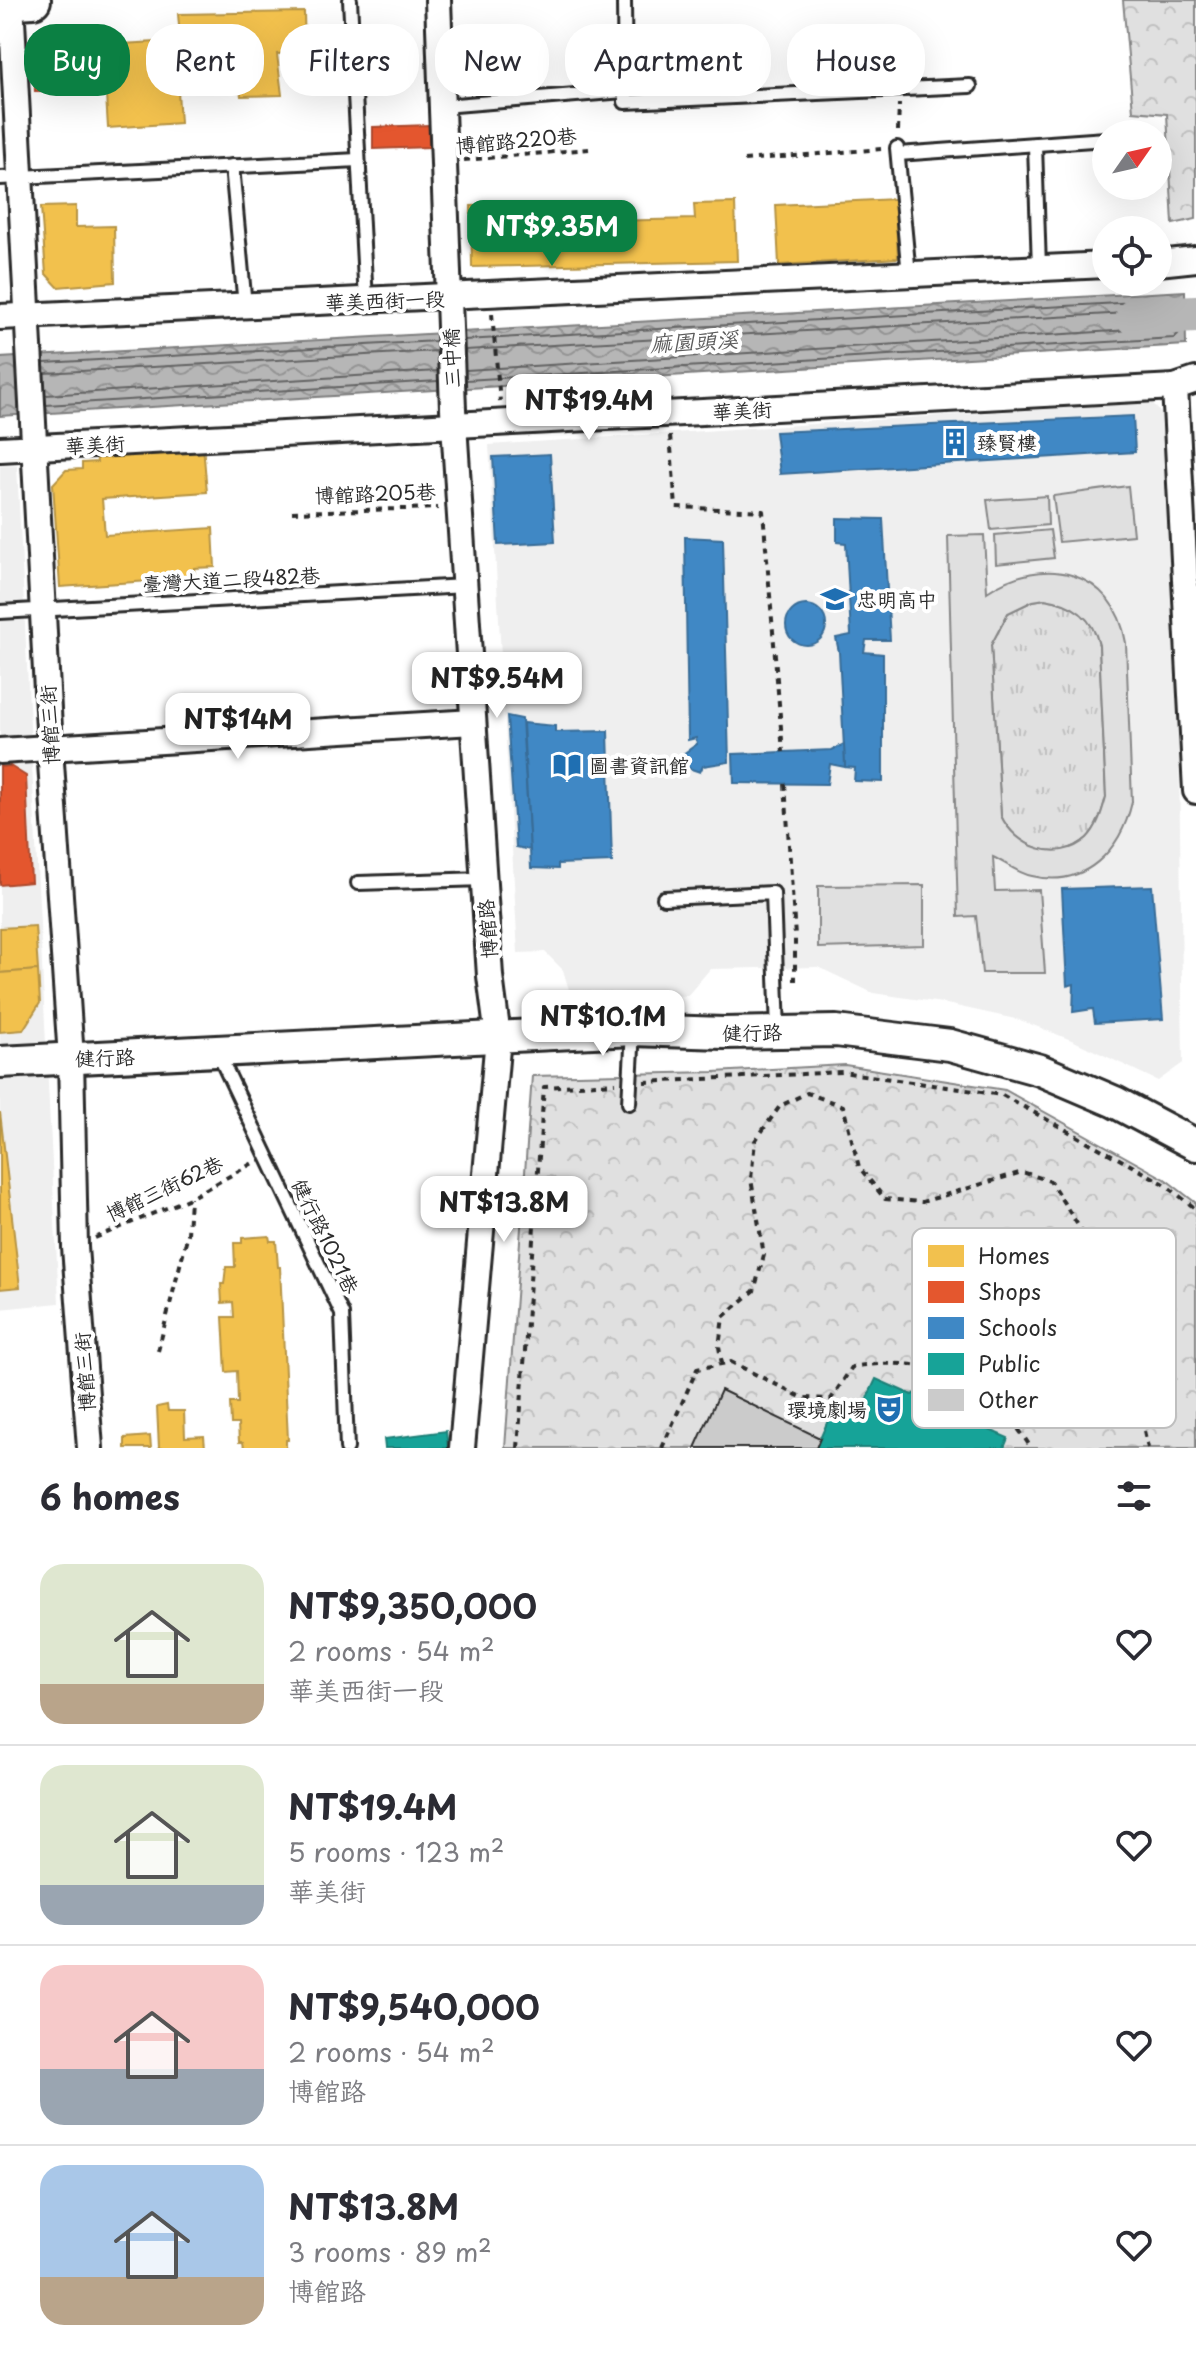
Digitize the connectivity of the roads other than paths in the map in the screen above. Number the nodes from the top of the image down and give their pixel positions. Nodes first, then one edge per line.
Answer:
1 (350, 0) edge
2 (438, 0) edge
3 (624, 0) edge
4 (15, 1) edge
5 (624, 24) edge
6 (970, 86) dead end
7 (565, 96) edge
8 (624, 96) edge
9 (762, 96) edge
10 (771, 96) edge
11 (443, 106) junction
12 (1092, 140) edge
13 (1035, 145) junction
14 (358, 160) junction
15 (232, 166) junction
16 (10, 177) edge
17 (1196, 259) edge
18 (1172, 262) edge
19 (1092, 266) edge
20 (1039, 268) junction
21 (909, 275) junction
22 (366, 301) junction
23 (449, 303) junction
24 (245, 306) junction
25 (0, 317) edge
26 (27, 322) junction
27 (1186, 383) edge
28 (454, 417) junction
29 (35, 442) junction
30 (0, 449) edge
31 (465, 586) junction
32 (43, 609) junction
33 (0, 612) edge
34 (1194, 706) edge
35 (473, 722) junction
36 (50, 748) junction
37 (0, 751) edge
38 (1196, 791) edge
39 (484, 879) junction
40 (358, 883) dead end
41 (664, 898) dead end
42 (633, 1030) junction
43 (778, 1031) junction
44 (498, 1037) junction
45 (218, 1053) junction
46 (71, 1058) junction
47 (0, 1062) edge
48 (629, 1103) dead end
49 (1196, 1145) edge
50 (90, 1448) edge
51 (347, 1448) edge
52 (462, 1448) edge

1 - 14 lane
2 - 11 street
3 - 5 lane
4 - 16 street, 博館三街
6 - 10 lane
7 - 11 lane
8 - 9 lane
11 - 23 street
12 - 13 lane
13 - 20 lane
13 - 21 lane
14 - 15 lane
14 - 22 lane
15 - 16 lane
15 - 24 lane
16 - 26 street, 博館三街
17 - 18 street
19 - 20 street, 華美西街一段
20 - 21 street, 華美西街一段
21 - 23 street, 華美西街一段
22 - 23 street, 華美西街一段
22 - 24 street, 華美西街一段
23 - 28 street, 三中橋
24 - 26 street, 華美西街一段
25 - 26 street, 華美西街一段
26 - 29 street, 博館三街
27 - 28 street, 華美街
27 - 34 street
28 - 29 street, 華美街
28 - 31 street, 博館路
29 - 30 street, 華美街
29 - 32 street, 博館三街
31 - 32 lane, 臺灣大道二段482巷
31 - 35 street, 博館路
32 - 33 lane, 臺灣大道二段482巷
32 - 36 street, 博館三街
34 - 38 street
35 - 36 street
35 - 39 street, 博館路
36 - 37 street
36 - 46 street, 博館三街
39 - 40 lane
39 - 44 street, 博館路
41 - 43 lane
42 - 43 street, 健行路
42 - 44 street, 健行路
42 - 48 lane
43 - 49 street, 健行路
44 - 45 street, 健行路
44 - 52 street, 博館路
45 - 46 street, 健行路
45 - 51 lane, 健行路1021巷
46 - 47 street, 健行路
46 - 50 street, 博館三街

